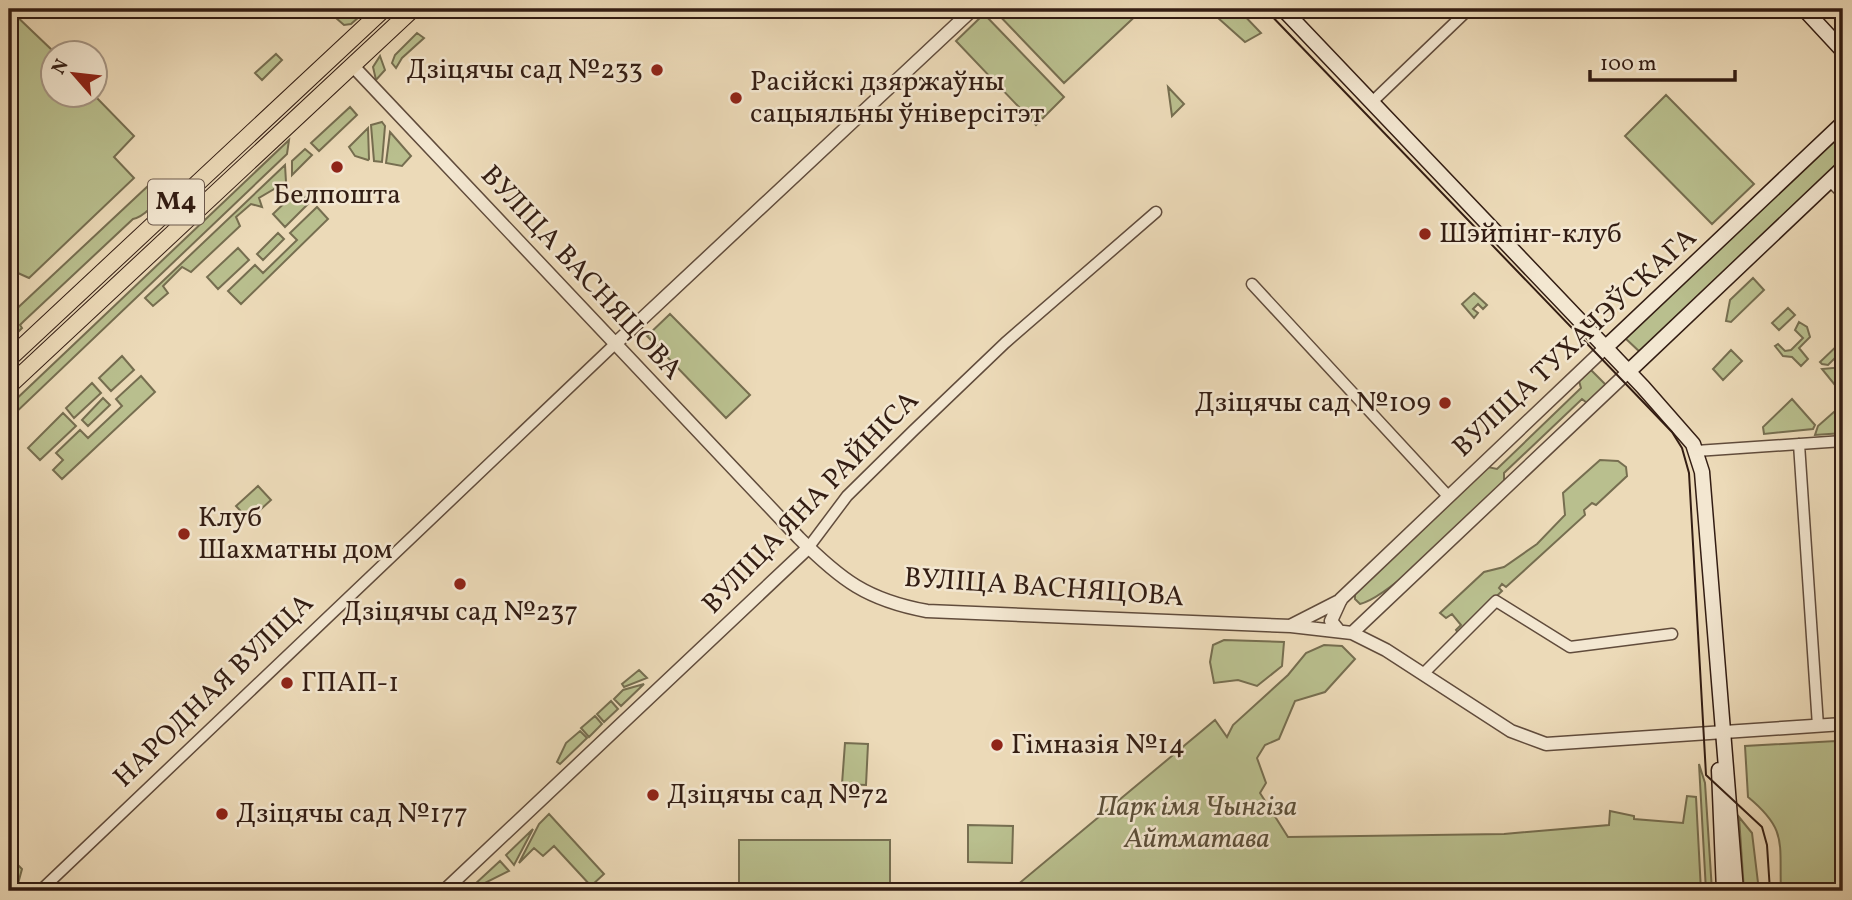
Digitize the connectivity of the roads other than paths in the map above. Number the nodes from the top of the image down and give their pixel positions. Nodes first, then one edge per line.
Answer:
1 (384, 9) edge
2 (413, 9) edge
3 (972, 9) edge
4 (1283, 9) edge
5 (1469, 9) edge
6 (1804, 9) edge
7 (344, 46) junction
8 (1843, 51) edge
9 (352, 65) junction
10 (1372, 102) junction
11 (1843, 123) edge
12 (1843, 168) edge
13 (1830, 180) junction
14 (1843, 194) edge
15 (1156, 212) dead end
16 (1252, 284) dead end
17 (615, 344) junction
18 (1605, 348) junction
19 (9, 359) edge
20 (1629, 372) junction
21 (9, 386) edge
22 (1843, 441) edge
23 (1799, 444) junction
24 (1696, 451) junction
25 (1448, 496) junction
26 (808, 548) junction
27 (1341, 599) junction
28 (1291, 626) junction
29 (1346, 632) junction
30 (1672, 634) dead end
31 (1423, 674) junction
32 (1843, 724) edge
33 (1818, 726) junction
34 (1721, 732) junction
35 (40, 891) edge
36 (444, 891) edge
37 (1724, 891) edge
38 (1736, 891) edge

1 - 7 main road, М4
2 - 9 main road, М4
3 - 17 street, НАРОДНАЯ ВУЛІЦА
4 - 10 main road
5 - 10 street
6 - 8 main road
7 - 9 main road
7 - 19 main road, М4
9 - 17 street, ВУЛІЦА ВАСНЯЦОВА
9 - 21 main road, М4
10 - 18 main road
11 - 18 main road, ВУЛІЦА ТУХАЧЭЎСКАГА
12 - 13 main road, ВУЛІЦА ТУХАЧЭЎСКАГА
13 - 14 street
13 - 20 main road, ВУЛІЦА ТУХАЧЭЎСКАГА
15 - 26 street, ВУЛІЦА ЯНА РАЙНІСА
16 - 25 street
17 - 26 street, ВУЛІЦА ВАСНЯЦОВА
17 - 35 street, НАРОДНАЯ ВУЛІЦА
18 - 20 main road
18 - 25 street, ВУЛІЦА ТУХАЧЭЎСКАГА
20 - 24 main road
20 - 29 street, ВУЛІЦА ТУХАЧЭЎСКАГА
22 - 23 street
23 - 24 street
23 - 33 street
24 - 34 main road
25 - 27 street, ВУЛІЦА ТУХАЧЭЎСКАГА
26 - 28 street, ВУЛІЦА ВАСНЯЦОВА
26 - 36 street, ВУЛІЦА ЯНА РАЙНІСА
27 - 28 street, ВУЛІЦА ТУХАЧЭЎСКАГА
27 - 29 street
28 - 29 street, ВУЛІЦА ВАСНЯЦОВА
29 - 31 street, ВУЛІЦА ВАСНЯЦОВА
30 - 31 street
31 - 34 street, ВУЛІЦА ВАСНЯЦОВА
32 - 33 street, ВУЛІЦА ВАСНЯЦОВА
33 - 34 street, ВУЛІЦА ВАСНЯЦОВА
34 - 37 main road
34 - 38 main road

